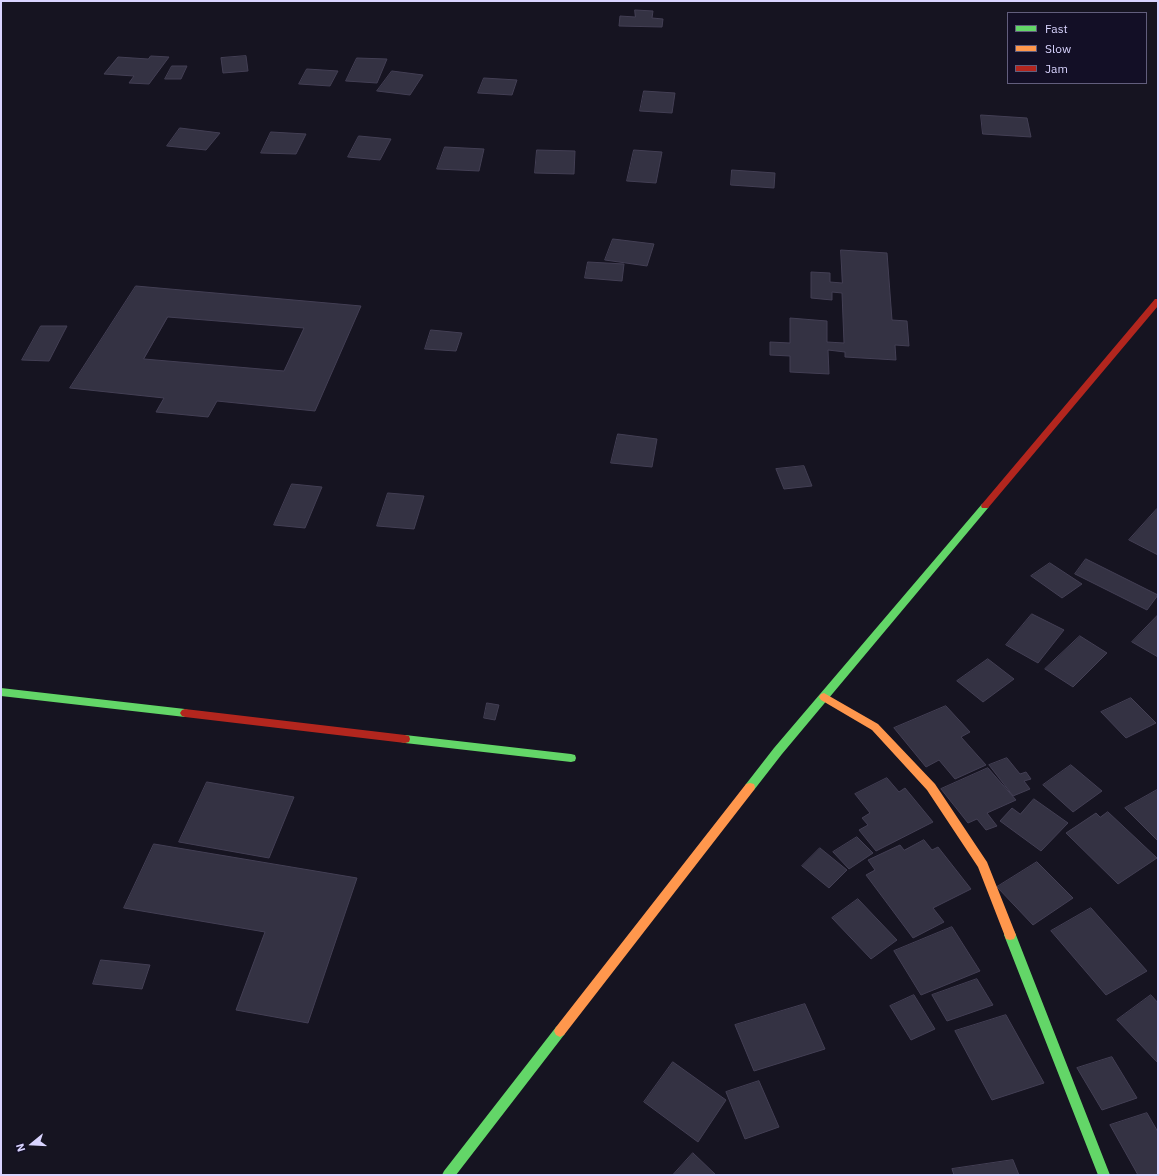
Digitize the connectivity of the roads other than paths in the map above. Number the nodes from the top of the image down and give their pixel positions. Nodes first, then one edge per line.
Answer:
1 (1158, 301) edge
2 (1, 692) edge
3 (824, 697) junction
4 (571, 758) dead end
5 (448, 1175) edge
6 (1104, 1175) edge

1 - 3 main road
2 - 4 main road
3 - 5 main road
3 - 6 main road

